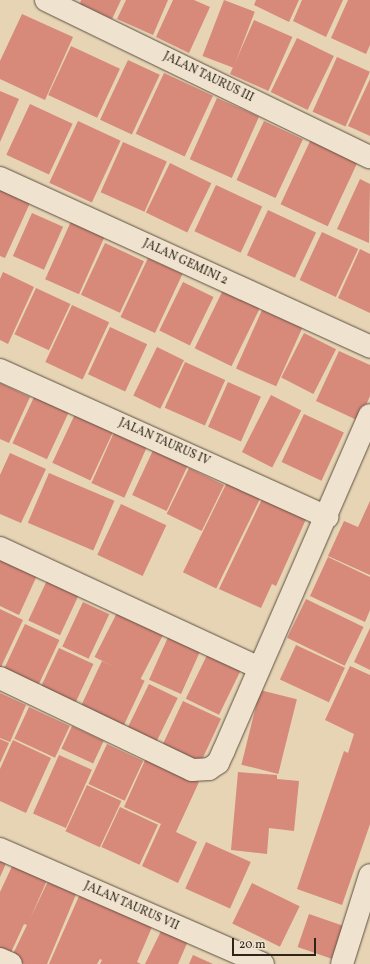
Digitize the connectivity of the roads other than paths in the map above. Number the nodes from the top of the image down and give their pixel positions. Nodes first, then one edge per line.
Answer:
1 (46, 0) edge
2 (370, 157) edge
3 (0, 178) edge
4 (370, 347) edge
5 (0, 370) edge
6 (370, 415) edge
7 (327, 517) junction
8 (0, 548) edge
9 (258, 667) junction
10 (0, 678) edge
11 (0, 849) edge
12 (370, 875) edge
13 (0, 959) edge
14 (255, 963) edge
15 (12, 964) edge
16 (342, 964) edge

1 - 2 street, JALAN TAURUS III
3 - 4 street, JALAN GEMINI 2
5 - 7 street, JALAN TAURUS IV
6 - 7 street
7 - 9 street
8 - 9 street
9 - 10 street
11 - 14 street, JALAN TAURUS VII
12 - 16 street
13 - 15 street

